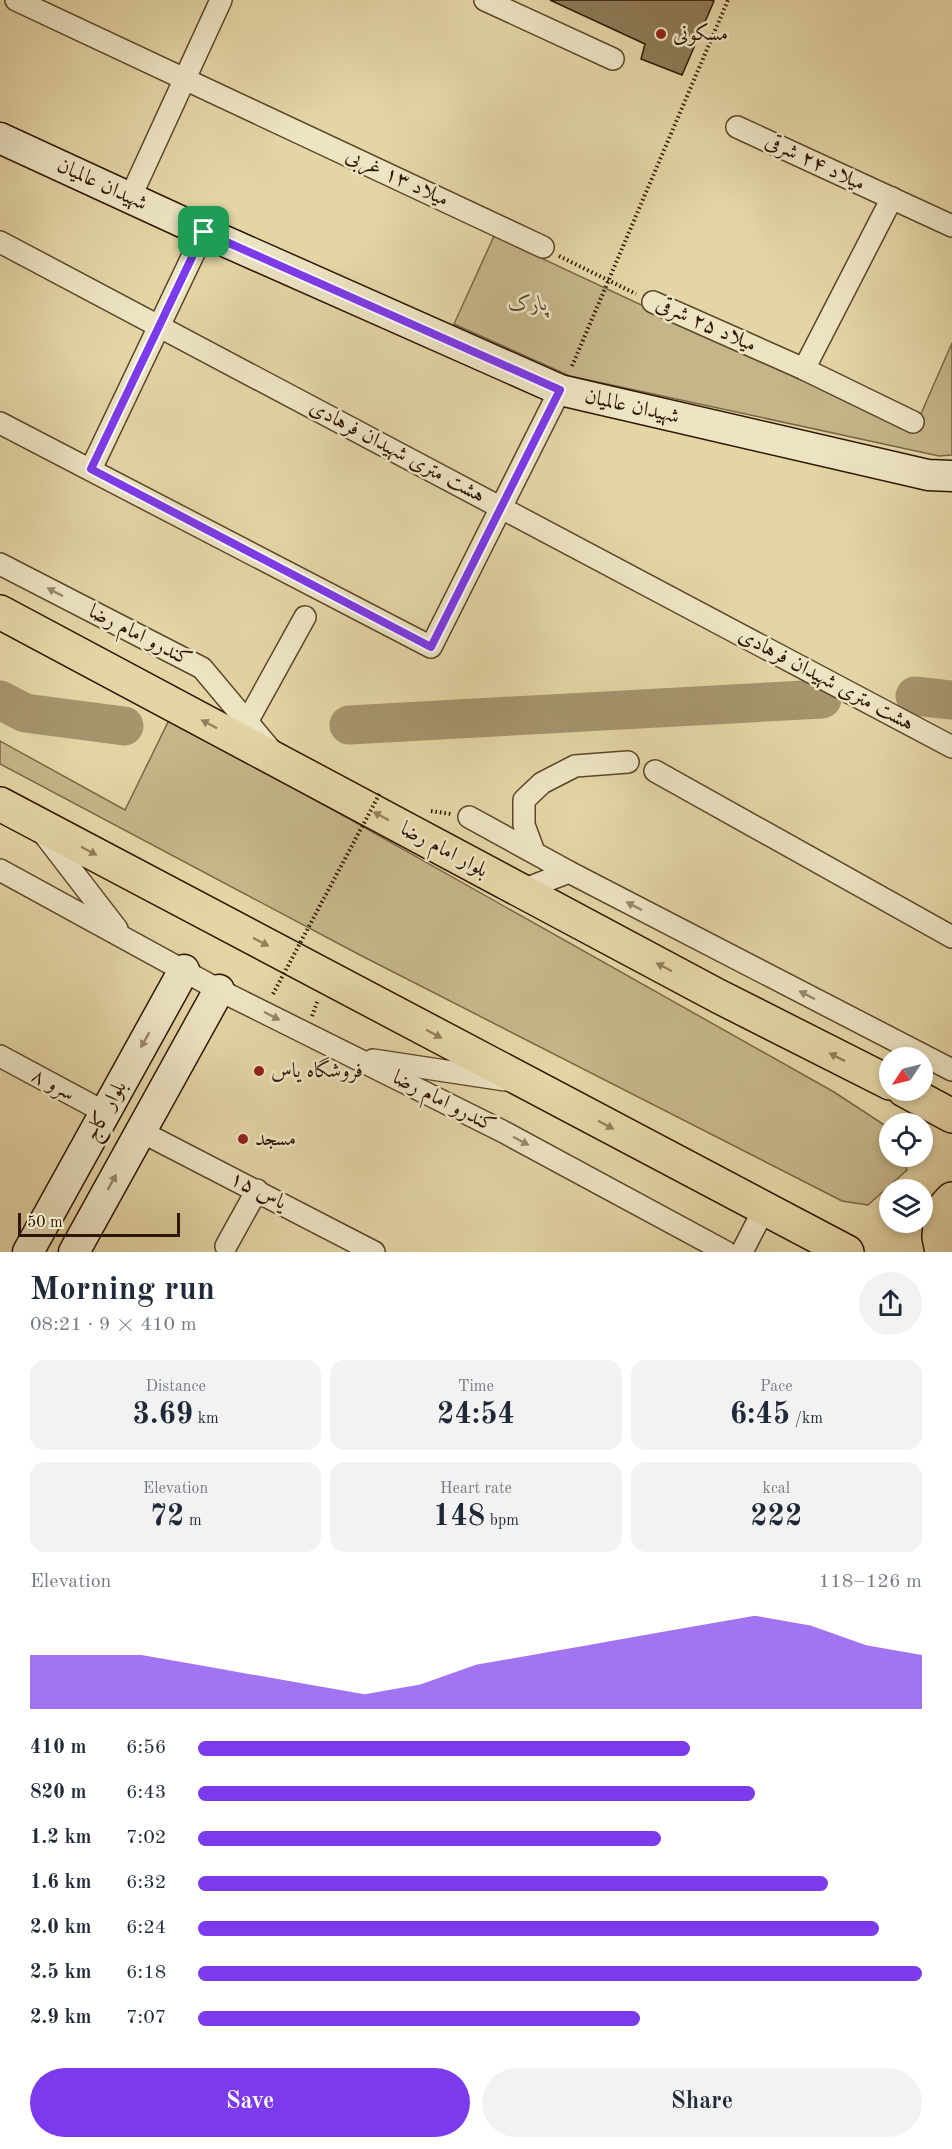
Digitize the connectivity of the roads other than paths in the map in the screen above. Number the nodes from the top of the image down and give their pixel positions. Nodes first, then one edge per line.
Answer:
1 (16, 0) edge
2 (221, 0) edge
3 (485, 0) edge
4 (613, 59) dead end
5 (185, 79) junction
6 (737, 127) dead end
7 (0, 138) edge
8 (130, 198) junction
9 (892, 198) junction
10 (952, 226) edge
11 (204, 232) junction
12 (0, 242) edge
13 (543, 247) road end
14 (653, 302) road end
15 (158, 326) junction
16 (804, 369) junction
17 (566, 379) junction
18 (913, 422) dead end
19 (0, 423) edge
20 (91, 469) junction
21 (944, 480) edge
22 (501, 508) junction
23 (0, 564) edge
24 (0, 612) edge
25 (305, 617) dead end
26 (248, 722) junction
27 (952, 747) edge
28 (628, 762) dead end
29 (282, 763) junction
30 (655, 771) dead end
31 (0, 804) edge
32 (470, 817) road end
33 (35, 823) junction
34 (534, 852) junction
35 (0, 870) edge
36 (569, 872) junction
37 (520, 891) junction
38 (951, 934) edge
39 (123, 937) junction
40 (184, 970) junction
41 (219, 990) junction
42 (167, 1000) junction
43 (201, 1022) junction
44 (0, 1056) edge
45 (354, 1057) junction
46 (952, 1070) edge
47 (879, 1077) edge
48 (527, 1083) junction
49 (924, 1101) edge
50 (106, 1113) junction
51 (952, 1116) edge
52 (140, 1131) junction
53 (257, 1190) junction
54 (952, 1199) edge
55 (764, 1209) junction
56 (226, 1246) dead end
57 (353, 1247) edge
58 (28, 1252) edge
59 (74, 1252) edge
60 (374, 1252) edge
61 (726, 1252) edge
62 (742, 1252) edge
63 (847, 1252) edge
64 (942, 1252) edge

1 - 5 street, میلاد ۱۳ غربی
2 - 5 street
3 - 4 street
5 - 8 street
5 - 13 street, میلاد ۱۳ غربی
6 - 9 street, میلاد ۲۴ شرقی
7 - 8 street, شهیدان عالمیان
8 - 11 street, شهیدان عالمیان
9 - 10 street, میلاد ۲۴ شرقی
9 - 16 street
11 - 15 street
11 - 17 street, شهیدان عالمیان
12 - 15 street, هشت متری شهیدان فرهادی
14 - 16 street, میلاد ۲۵ شرقی
15 - 20 street
15 - 22 street, هشت متری شهیدان فرهادی
16 - 18 street, میلاد ۲۵ شرقی
17 - 21 street, شهیدان عالمیان
17 - 22 street
19 - 20 street
20 - 22 street
22 - 27 street, هشت متری شهیدان فرهادی
26 -> 23 street, کندرو امام رضا
29 -> 24 main road, بلوار امام رضا
25 - 26 street
26 - 29 street, کندرو امام رضا
28 - 34 street
37 -> 29 main road, بلوار امام رضا
30 - 38 street
31 - 33 main road
32 - 34 street
33 - 39 street
33 -> 48 main road
34 - 36 street
35 - 39 street, کندرو امام رضا
36 - 37 street
46 -> 36 street
47 -> 37 main road, بلوار امام رضا
39 - 40 street, کندرو امام رضا
40 - 41 street, کندرو امام رضا
40 - 42 street, بلوار کاج
41 - 43 street, بلوار کاج
41 -> 45 street, کندرو امام رضا
42 - 43 street
42 -> 50 street, بلوار کاج
43 - 52 street, بلوار کاج
44 - 50 street, سرو ۸
45 - 48 street
45 -> 61 street, کندرو امام رضا
48 -> 55 main road
49 - 51 main road
50 - 58 street, بلوار کاج
52 - 53 street, یاس ۱۵
59 -> 52 street, بلوار کاج
53 - 56 street
53 - 57 street, یاس ۱۵
54 - 64 main road
55 - 62 street
55 - 63 main road
57 - 60 street, یاس ۱۵

